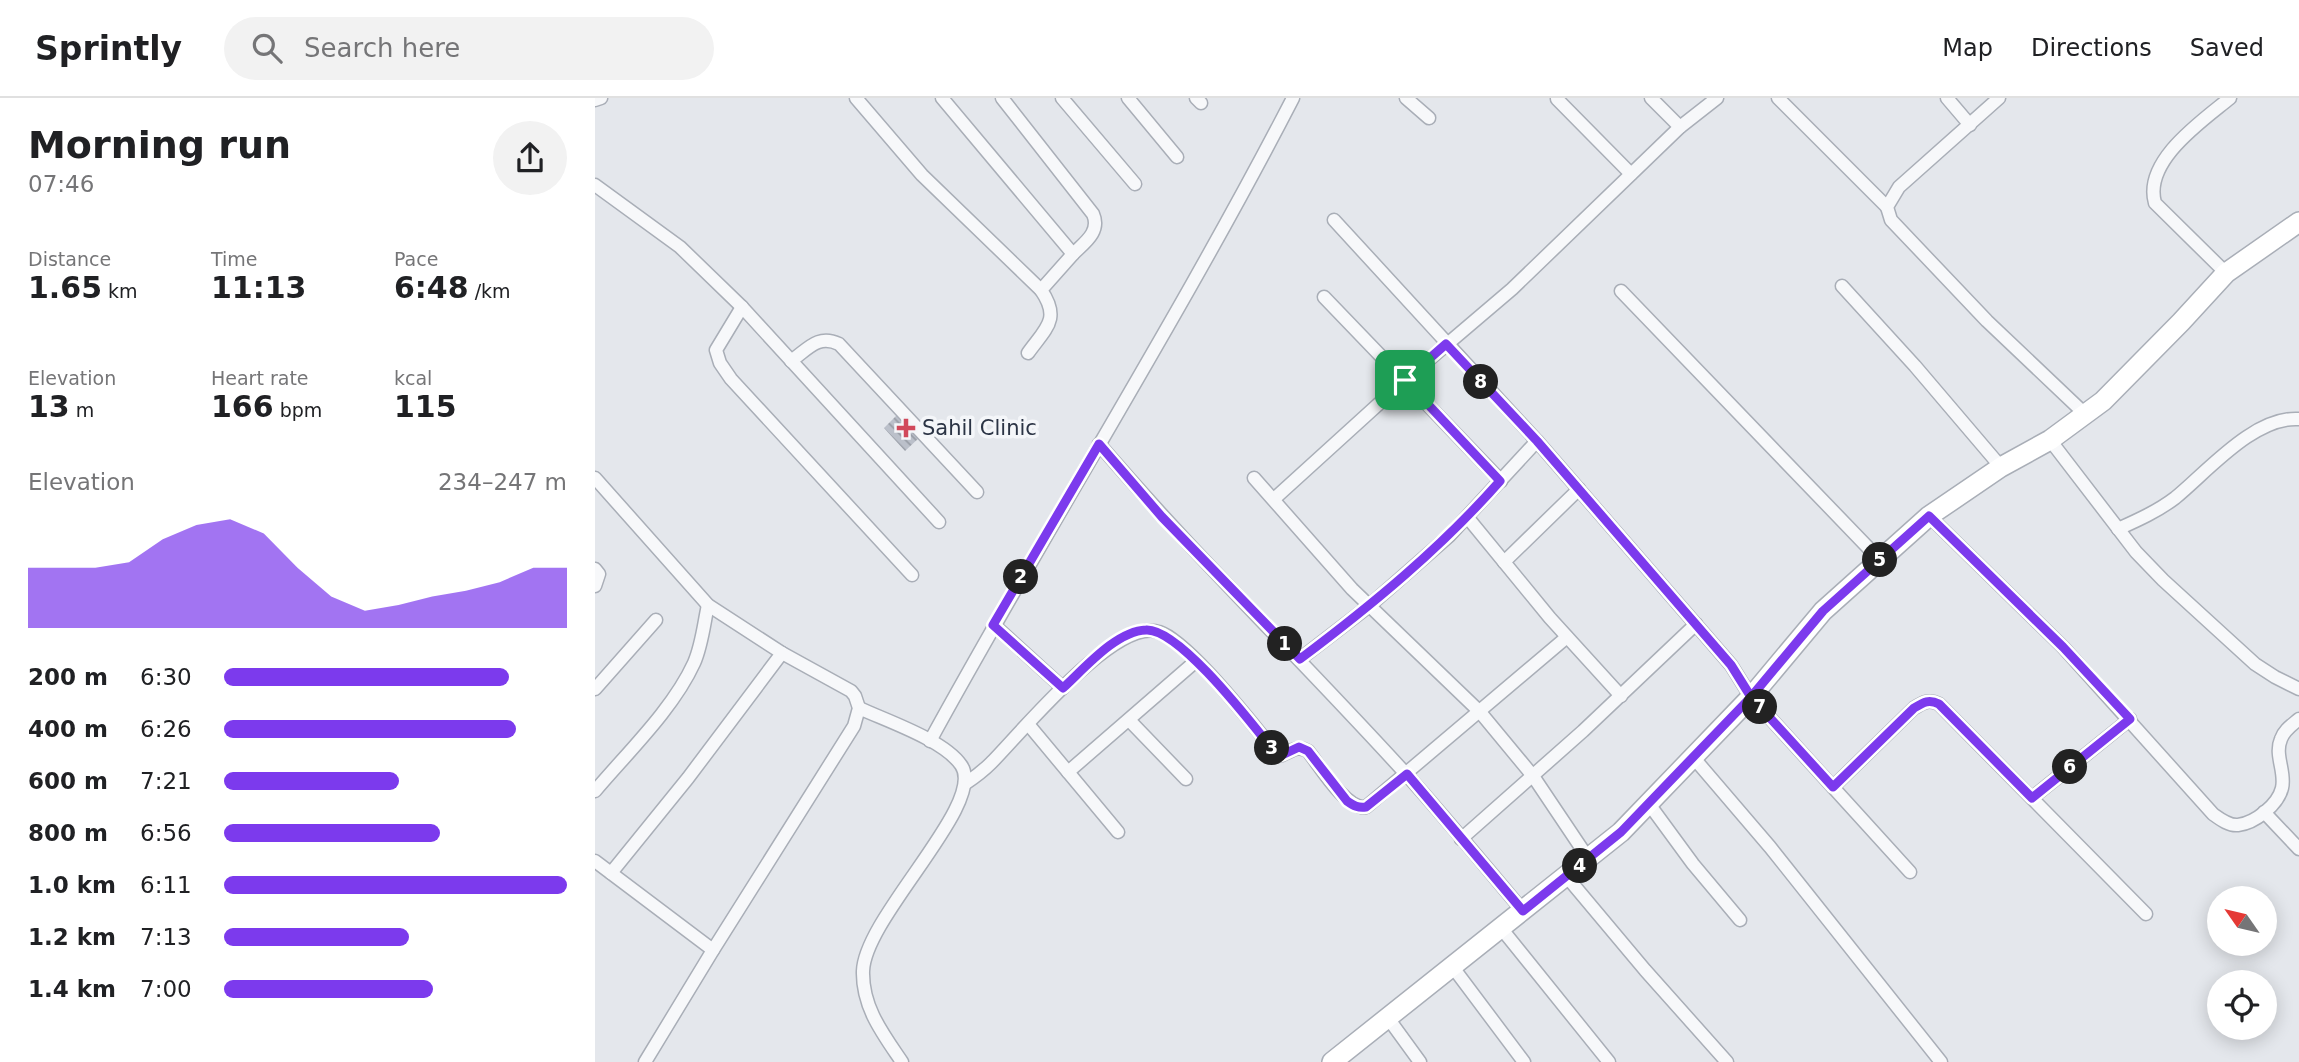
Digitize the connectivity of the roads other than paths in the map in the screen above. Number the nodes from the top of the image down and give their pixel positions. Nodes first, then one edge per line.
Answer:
1 (601, 98) edge
2 (856, 98) edge
3 (942, 98) edge
4 (1002, 98) edge
5 (1062, 98) edge
6 (1128, 98) edge
7 (1293, 98) edge
8 (1406, 98) edge
9 (1651, 98) edge
10 (1717, 98) edge
11 (1778, 98) edge
12 (1947, 98) edge
13 (1999, 98) edge
14 (2230, 98) edge
15 (1557, 99) edge
16 (595, 100) edge
17 (1429, 118) dead end
18 (1970, 125) junction
19 (1680, 127) junction
20 (1177, 157) dead end
21 (1631, 174) junction
22 (1135, 184) dead end
23 (595, 185) edge
24 (1887, 207) junction
25 (1334, 220) dead end
26 (2299, 222) edge
27 (1073, 254) junction
28 (2226, 273) junction
29 (1842, 286) dead end
30 (1041, 290) junction
31 (1621, 291) dead end
32 (1324, 297) dead end
33 (742, 307) junction
34 (1446, 344) junction
35 (1028, 353) dead end
36 (791, 361) junction
37 (1405, 380) junction
38 (2085, 414) junction
39 (2299, 419) edge
40 (2050, 440) junction
41 (1537, 441) junction
42 (1099, 444) junction
43 (2001, 467) junction
44 (1254, 478) dead end
45 (1500, 481) junction
46 (596, 483) edge
47 (1579, 489) junction
48 (978, 492) dead end
49 (1274, 499) junction
50 (1929, 516) junction
51 (1468, 518) junction
52 (939, 522) dead end
53 (2118, 529) junction
54 (1880, 560) junction
55 (1504, 562) junction
56 (595, 569) edge
57 (912, 575) dead end
58 (595, 586) edge
59 (708, 605) junction
60 (1370, 607) junction
61 (656, 620) dead end
62 (1696, 624) junction
63 (993, 625) junction
64 (1567, 637) junction
65 (782, 653) junction
66 (1300, 659) junction
67 (1196, 661) junction
68 (1063, 688) junction
69 (595, 689) edge
70 (2299, 689) edge
71 (1621, 696) junction
72 (1751, 697) junction
73 (859, 708) junction
74 (1480, 712) junction
75 (2130, 719) junction
76 (2299, 719) edge
77 (1129, 720) junction
78 (1028, 724) junction
79 (930, 741) junction
80 (1693, 757) junction
81 (1068, 772) junction
82 (1407, 774) junction
83 (1533, 776) junction
84 (1186, 779) dead end
85 (966, 783) junction
86 (1833, 787) junction
87 (595, 791) edge
88 (2032, 798) junction
89 (1649, 804) junction
90 (2264, 812) junction
91 (1118, 832) dead end
92 (1461, 839) junction
93 (2299, 849) edge
94 (1588, 858) junction
95 (595, 861) edge
96 (1910, 872) dead end
97 (611, 873) junction
98 (1567, 877) junction
99 (1523, 911) junction
100 (2146, 914) dead end
101 (1740, 920) dead end
102 (1501, 928) junction
103 (713, 950) junction
104 (1452, 966) junction
105 (1388, 1018) junction
106 (645, 1062) edge
107 (902, 1062) edge
108 (1332, 1062) edge
109 (1420, 1062) edge
110 (1524, 1062) edge
111 (1609, 1062) edge
112 (1727, 1062) edge
113 (1941, 1062) edge

1 - 16 street
2 - 30 street
3 - 27 street
4 - 27 street
5 - 22 street
6 - 20 street
7 - 42 street
8 - 17 street
9 - 19 street
10 - 19 street
11 - 24 street
12 - 18 street
13 - 18 street
14 - 28 street
15 - 21 street
18 - 24 street
19 - 21 street
21 - 34 street
23 - 33 street
24 - 38 street
25 - 34 street
26 - 28 street
27 - 30 street
28 - 38 street
29 - 43 street
30 - 35 street
31 - 54 street
32 - 37 street
33 - 36 street
33 - 57 street
34 - 37 street
34 - 41 street
36 - 48 street
36 - 52 street
37 - 45 street
37 - 49 street
38 - 40 street
39 - 53 street
40 - 43 street
40 - 53 street
41 - 45 street
41 - 47 street
42 - 63 street
42 - 66 street
43 - 50 street
44 - 49 street
45 - 51 street
46 - 59 street
47 - 55 street
47 - 62 street
49 - 60 street
50 - 54 street
50 - 75 street
51 - 55 street
51 - 60 street
53 - 70 street
54 - 72 street
55 - 64 street
56 - 58 street
59 - 65 street
59 - 87 street
60 - 66 street
60 - 74 street
61 - 69 street
62 - 71 street
62 - 72 street
63 - 68 street
63 - 79 street
64 - 71 street
64 - 74 street
65 - 73 street
65 - 97 street
66 - 82 street
67 - 68 street
67 - 77 street
67 - 82 street
68 - 78 street
71 - 83 street
72 - 80 street
72 - 86 street
73 - 79 street
73 - 103 street
74 - 82 street
74 - 83 street
75 - 88 street
75 - 90 street
76 - 90 street
77 - 81 street
77 - 84 street
78 - 81 street
78 - 85 street
79 - 85 street
80 - 89 street
80 - 113 street
81 - 91 street
82 - 92 street
83 - 92 street
83 - 94 street
85 - 107 street
86 - 88 street
86 - 96 street
88 - 100 street
89 - 94 street
89 - 101 street
90 - 93 street
92 - 99 street
94 - 98 street
95 - 97 street
97 - 103 street
98 - 99 street
98 - 112 street
99 - 102 street
102 - 104 street
102 - 111 street
103 - 106 street
104 - 105 street
104 - 110 street
105 - 108 street
105 - 109 street

